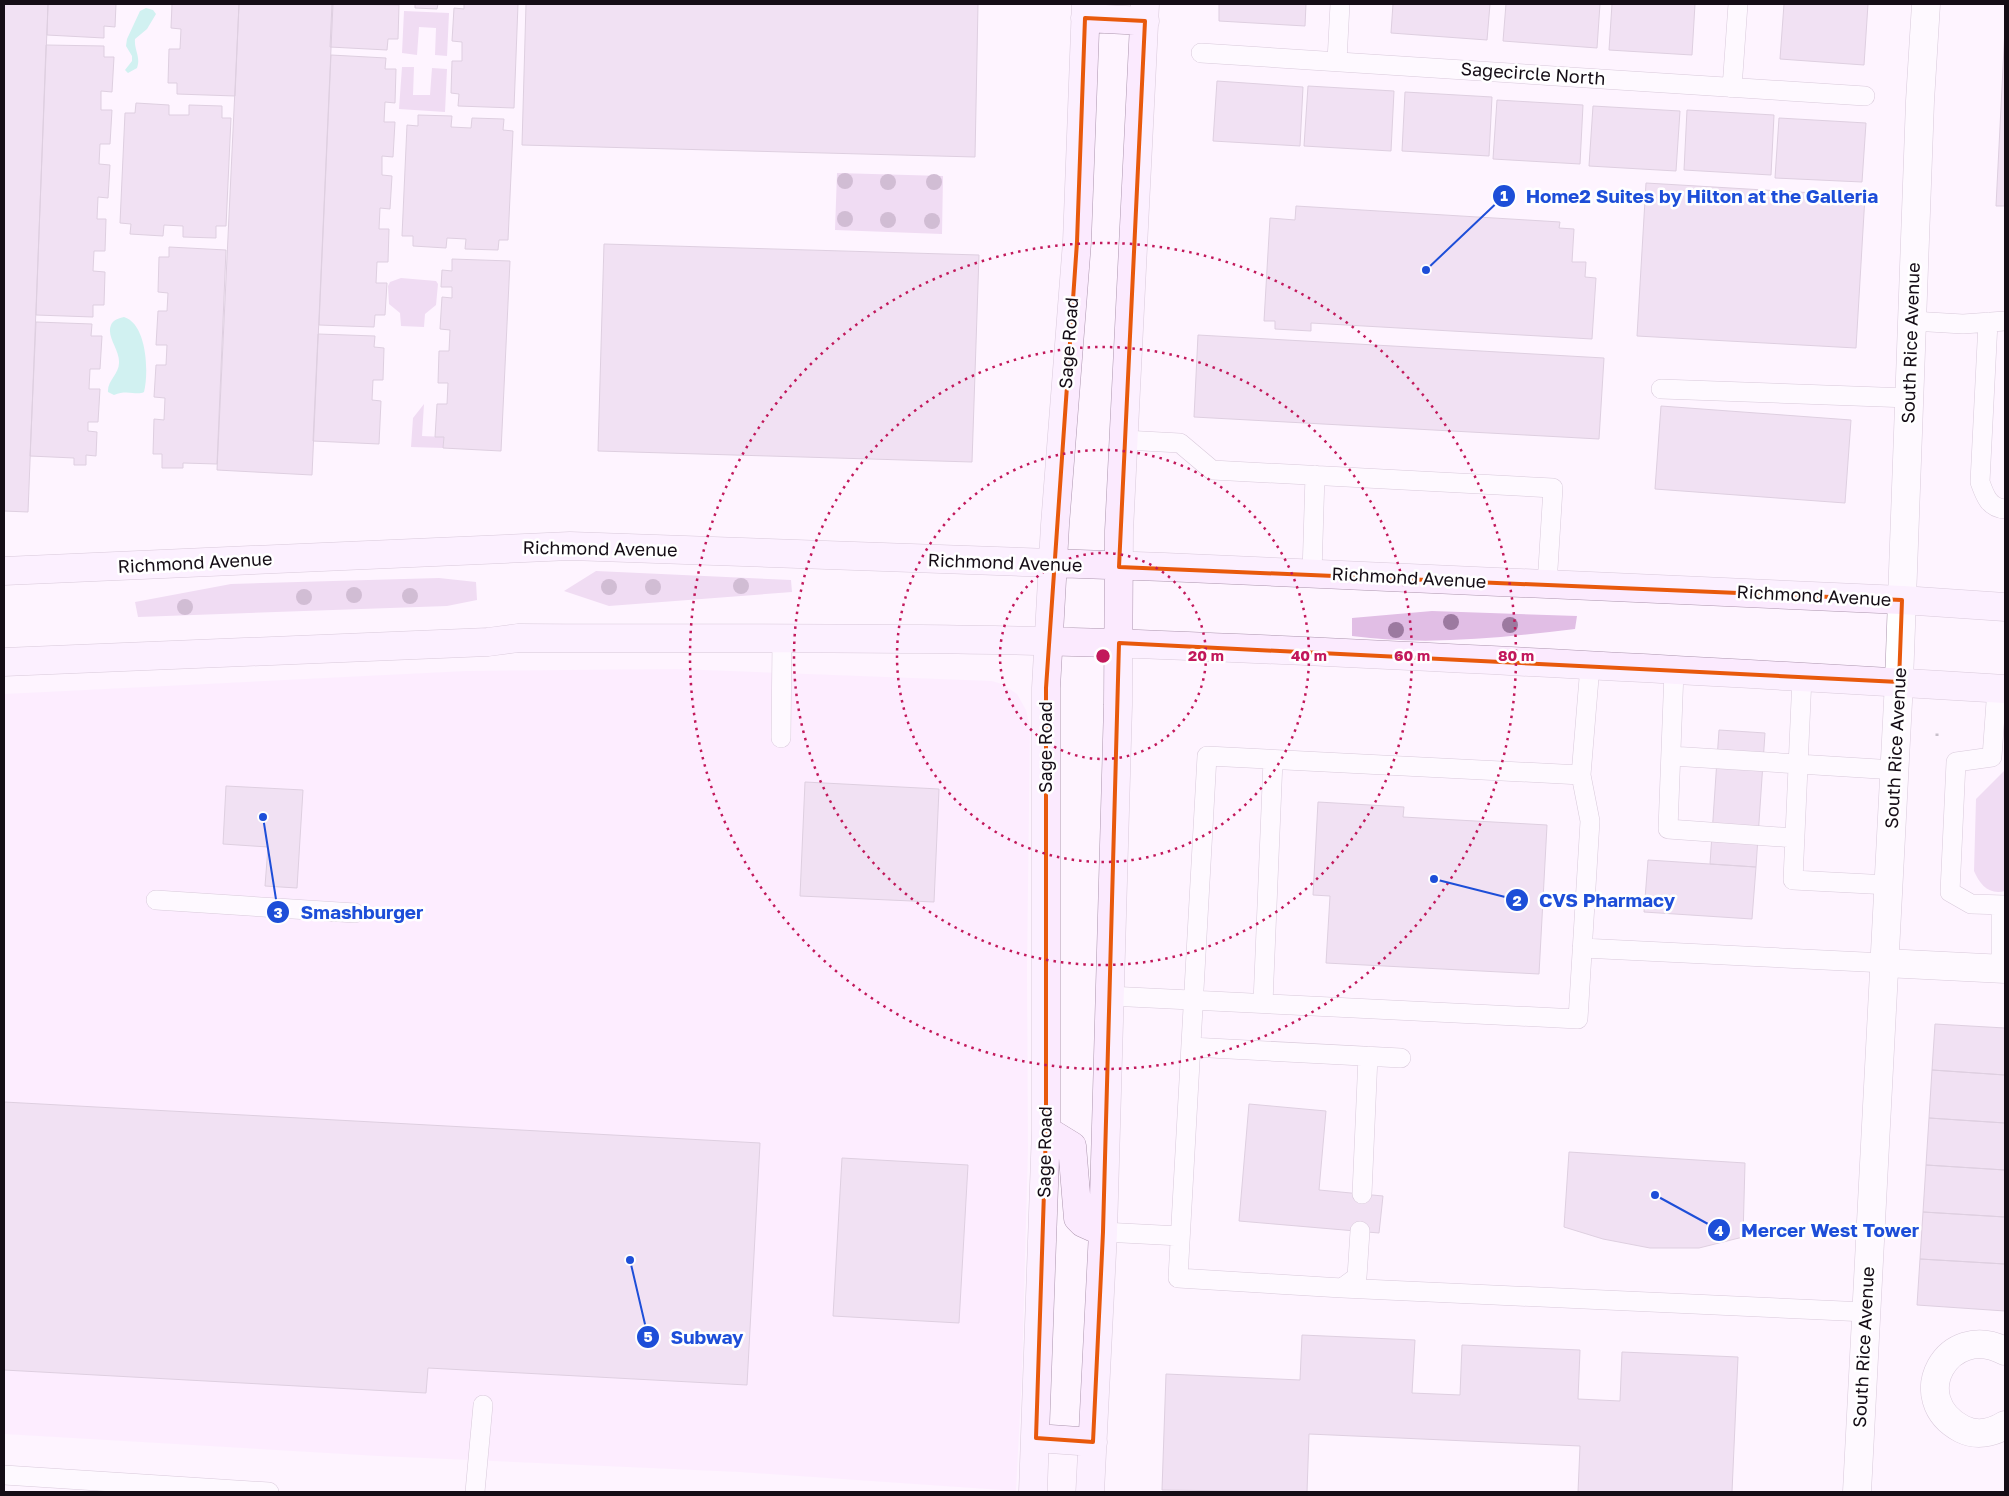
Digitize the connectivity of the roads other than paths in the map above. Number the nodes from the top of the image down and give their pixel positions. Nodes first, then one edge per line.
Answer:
1 (1340, 4) edge
2 (1738, 4) edge
3 (1926, 4) edge
4 (1086, 11) edge
5 (1145, 12) edge
6 (1201, 53) dead end
7 (1337, 61) junction
8 (1732, 88) junction
9 (1865, 96) dead end
10 (1912, 321) junction
11 (1997, 321) edge
12 (1661, 389) dead end
13 (1909, 398) junction
14 (1124, 440) junction
15 (1315, 475) junction
16 (2005, 509) edge
17 (1053, 564) junction
18 (1119, 567) junction
19 (4, 571) edge
20 (1312, 574) junction
21 (1547, 584) junction
22 (1902, 600) junction
23 (2005, 607) edge
24 (782, 639) junction
25 (1049, 641) junction
26 (1118, 643) junction
27 (4, 662) edge
28 (1590, 666) junction
29 (1674, 671) junction
30 (1802, 677) junction
31 (1899, 682) junction
32 (2001, 688) edge
33 (781, 738) dead end
34 (1671, 756) junction
35 (1273, 760) junction
36 (1798, 764) junction
37 (1895, 770) junction
38 (1581, 775) junction
39 (1795, 838) junction
40 (1889, 885) junction
41 (156, 900) dead end
42 (2003, 905) edge
43 (354, 912) dead end
44 (1582, 948) junction
45 (1885, 963) junction
46 (2003, 969) edge
47 (1109, 996) junction
48 (1194, 999) junction
49 (1263, 1003) junction
50 (1191, 1047) junction
51 (1368, 1056) junction
52 (1401, 1058) dead end
53 (1046, 1130) junction
54 (1362, 1194) dead end
55 (1360, 1231) dead end
56 (1103, 1232) junction
57 (1180, 1236) junction
58 (1342, 1288) junction
59 (1866, 1312) junction
60 (2005, 1352) edge
61 (483, 1405) dead end
62 (2005, 1425) edge
63 (1036, 1438) junction
64 (1093, 1442) junction
65 (4, 1475) edge
66 (269, 1492) edge
67 (474, 1492) edge
68 (1034, 1492) edge
69 (1090, 1492) edge
70 (1857, 1492) edge

1 - 7 lane
2 - 8 lane
3 - 10 street, South Rice Avenue
4 - 5 main road
4 - 17 main road, Sage Road
5 - 14 main road
6 - 7 lane, Sagecircle North
7 - 8 lane, Sagecircle North
8 - 9 lane, Sagecircle North
10 - 11 lane
10 - 13 street, South Rice Avenue
11 - 16 lane
12 - 13 lane
13 - 22 street, South Rice Avenue
14 - 15 lane
14 - 18 main road
15 - 20 lane
15 - 21 lane
17 - 18 main road, Richmond Avenue
17 - 19 main road, Richmond Avenue
17 - 25 main road, Sage Road
18 - 20 main road, Richmond Avenue
18 - 26 main road
20 - 21 main road, Richmond Avenue
21 - 22 main road, Richmond Avenue
22 - 23 main road, Richmond Avenue
22 - 31 street, South Rice Avenue
24 - 25 main road
24 - 27 main road
24 - 33 lane
25 - 26 main road
25 - 53 main road, Sage Road
26 - 28 main road
26 - 47 main road
28 - 29 main road
28 - 38 lane
29 - 30 main road
29 - 34 lane
30 - 31 main road
30 - 36 lane
31 - 32 main road
31 - 37 street, South Rice Avenue
32 - 42 lane
34 - 36 lane
34 - 39 lane
35 - 38 lane
35 - 48 lane
35 - 49 lane
36 - 37 lane
36 - 39 lane
37 - 40 street, South Rice Avenue
38 - 44 lane
39 - 40 lane
40 - 45 street, South Rice Avenue
41 - 43 lane
42 - 46 lane
44 - 45 lane
44 - 49 lane
45 - 46 street
45 - 59 street, South Rice Avenue
47 - 48 lane
47 - 56 main road
48 - 49 lane
48 - 50 lane
50 - 51 lane
50 - 57 lane
51 - 52 lane
51 - 54 lane
53 - 56 main road
53 - 63 main road, Sage Road
55 - 58 lane
56 - 57 lane
56 - 64 main road
57 - 58 lane
58 - 59 lane
59 - 70 street, South Rice Avenue
60 - 62 street
61 - 67 lane
63 - 64 main road
63 - 68 main road, Sage Road
64 - 69 main road
65 - 66 lane

